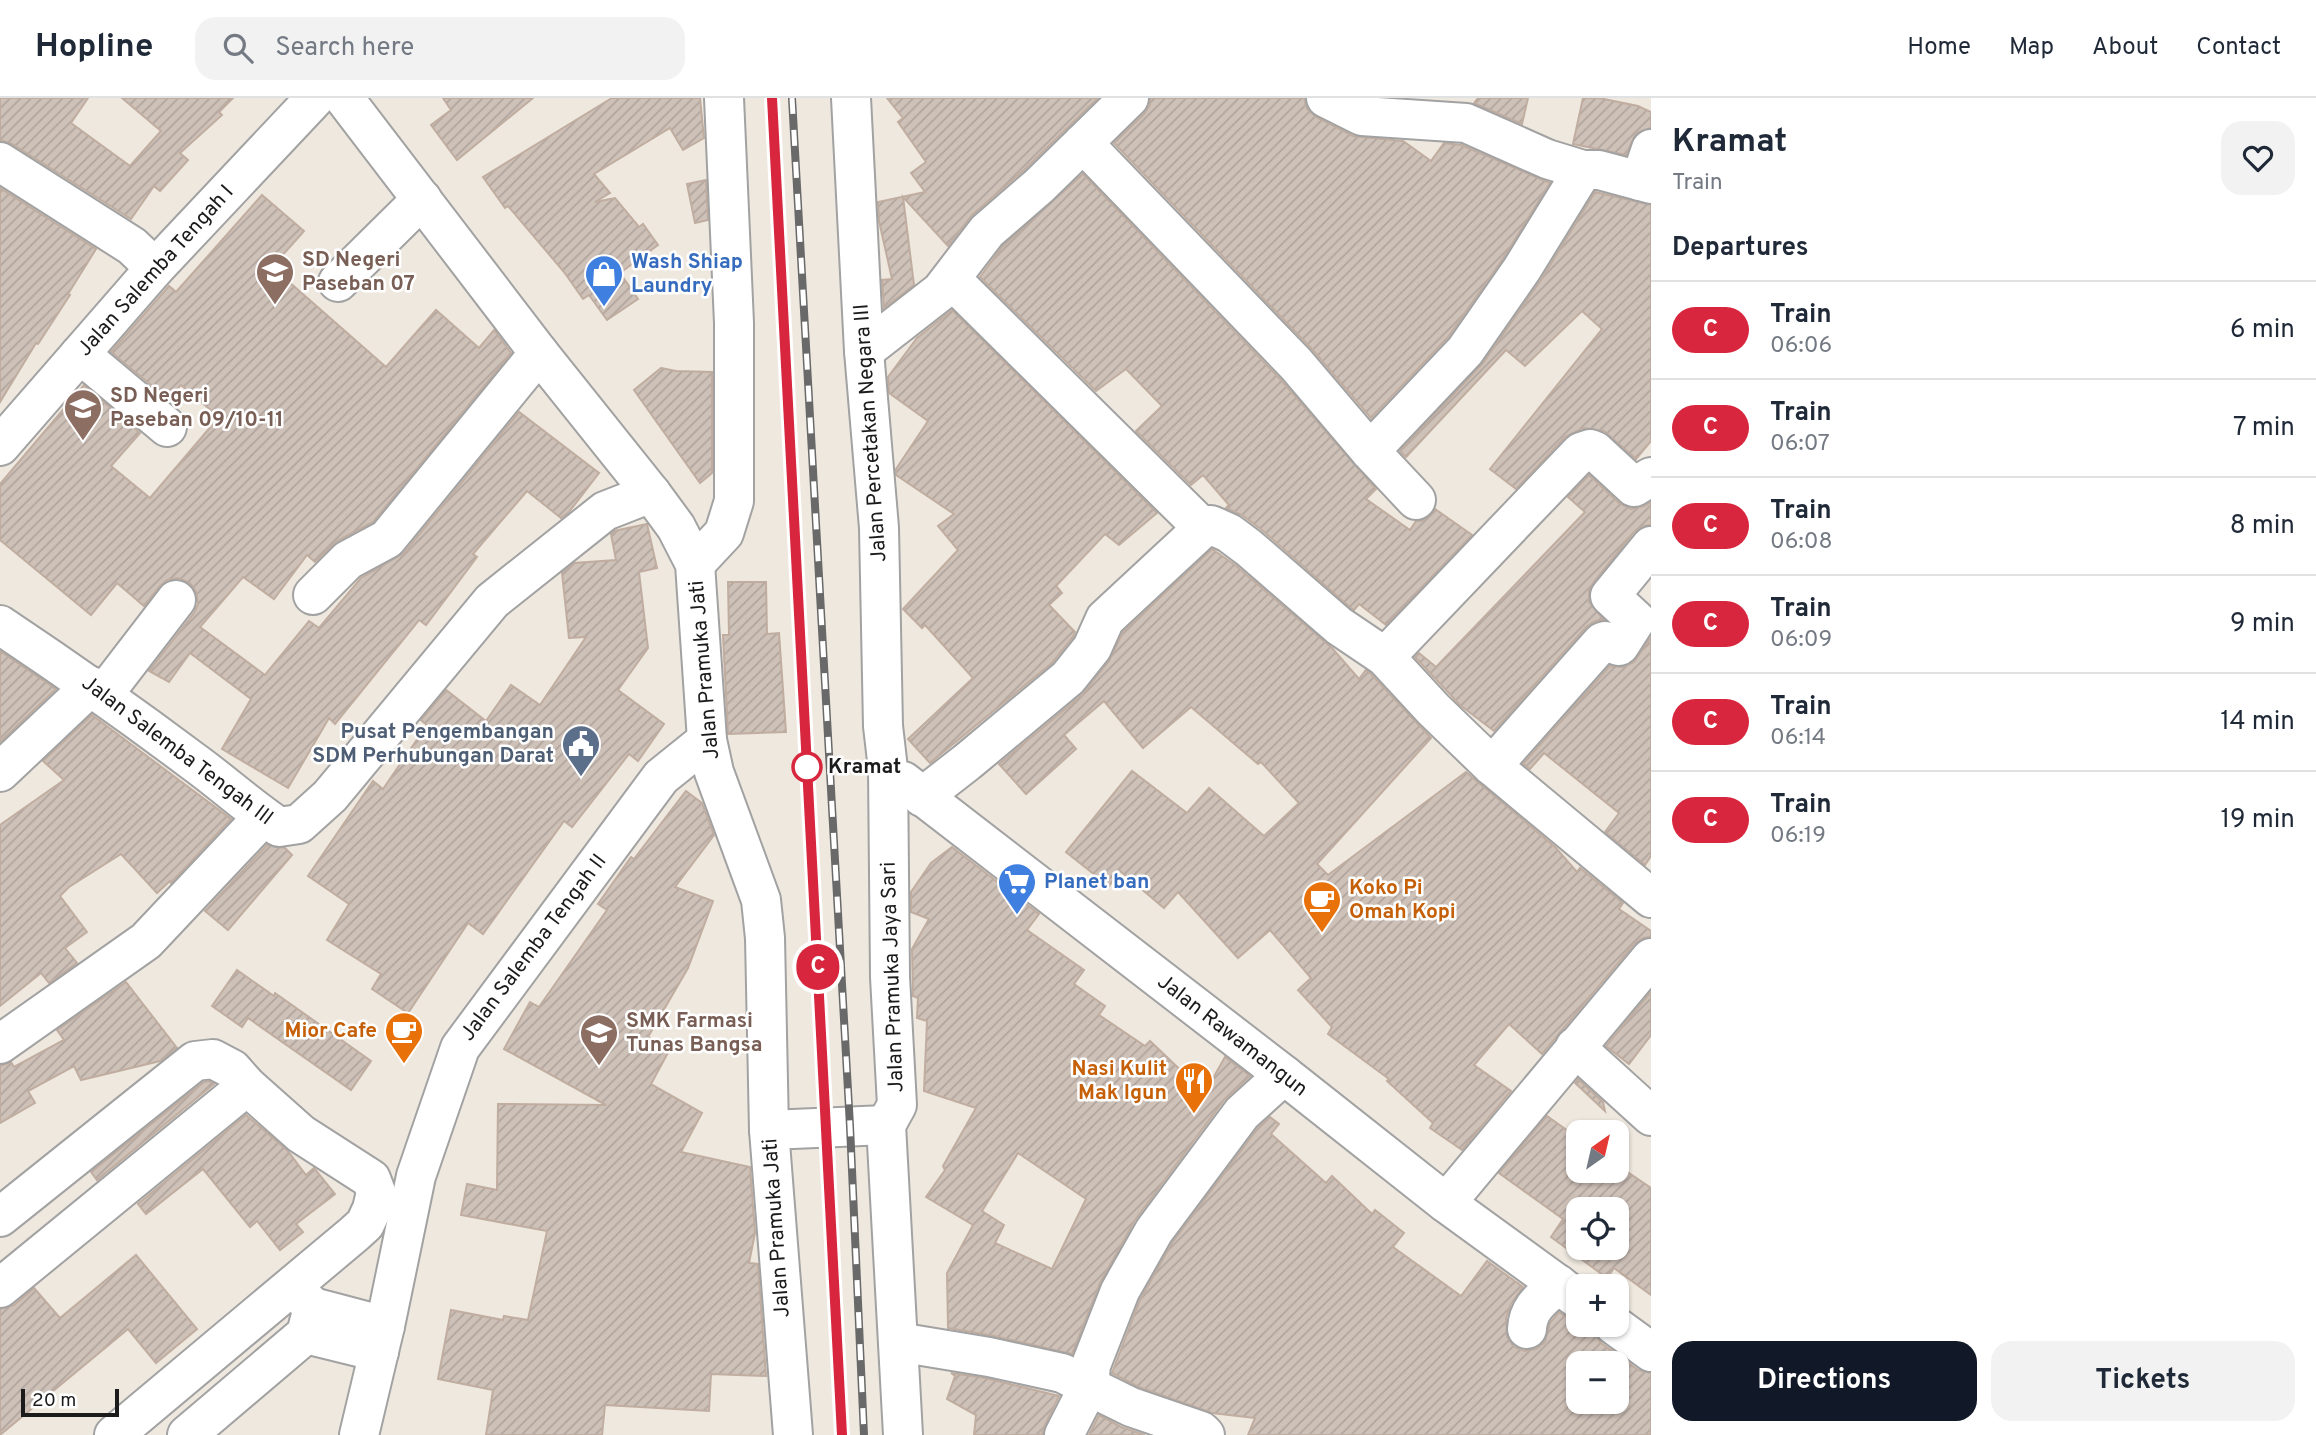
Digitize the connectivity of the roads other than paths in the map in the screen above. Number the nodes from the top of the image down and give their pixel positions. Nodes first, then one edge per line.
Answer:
1 (315, 98) edge
2 (344, 98) edge
3 (724, 98) edge
4 (851, 98) edge
5 (1129, 98) edge
6 (1326, 98) edge
7 (1083, 143) junction
8 (0, 162) edge
9 (1583, 170) junction
10 (1647, 171) edge
11 (422, 200) junction
12 (155, 268) junction
13 (951, 279) junction
14 (338, 282) dead end
15 (864, 351) junction
16 (539, 353) junction
17 (80, 354) junction
18 (167, 427) dead end
19 (0, 446) edge
20 (1370, 451) junction
21 (1651, 477) edge
22 (651, 493) junction
23 (1416, 500) dead end
24 (1203, 528) junction
25 (1651, 545) edge
26 (695, 564) junction
27 (313, 595) dead end
28 (176, 600) dead end
29 (0, 625) edge
30 (1385, 657) junction
31 (97, 690) junction
32 (707, 740) junction
33 (1492, 766) junction
34 (888, 769) junction
35 (0, 772) edge
36 (922, 797) junction
37 (263, 817) junction
38 (1651, 898) edge
39 (1651, 958) edge
40 (0, 1044) edge
41 (1575, 1046) junction
42 (1284, 1075) junction
43 (247, 1086) junction
44 (1651, 1116) edge
45 (886, 1125) junction
46 (769, 1130) junction
47 (1446, 1203) junction
48 (0, 1217) edge
49 (0, 1287) edge
50 (1566, 1291) edge
51 (1566, 1293) edge
52 (304, 1309) junction
53 (1527, 1329) dead end
54 (382, 1339) junction
55 (898, 1342) junction
56 (1089, 1386) junction
57 (205, 1430) edge
58 (119, 1434) edge
59 (359, 1435) edge
60 (793, 1435) edge
61 (903, 1435) edge
62 (1064, 1435) edge
63 (1205, 1435) edge

1 - 12 street, Jalan Salemba Tengah I
2 - 11 street, Jalan Pramuka Jati
3 - 26 street
4 - 15 street, Jalan Percetakan Negara III
5 - 7 street
6 - 9 street
7 - 13 street
7 - 20 street
8 - 12 street
9 - 10 street
9 - 20 street
11 - 14 street
11 - 16 street, Jalan Pramuka Jati
12 - 17 street, Jalan Salemba Tengah I
13 - 15 street
13 - 24 street
15 - 34 street, Jalan Percetakan Negara III
16 - 22 street, Jalan Pramuka Jati
16 - 27 street
17 - 18 street
17 - 19 street, Jalan Salemba Tengah I
20 - 23 street
21 - 30 street
22 - 26 street, Jalan Pramuka Jati
22 - 37 street, Jalan Salemba Tengah III
24 - 30 street
24 - 36 street
25 - 33 street
26 - 32 street, Jalan Pramuka Jati
28 - 31 street
29 - 31 street, Jalan Salemba Tengah III
30 - 33 street
31 - 35 street
31 - 37 street, Jalan Salemba Tengah III
32 - 46 street, Jalan Pramuka Jati
32 - 54 street, Jalan Salemba Tengah II
33 - 38 street
34 - 36 street, Jalan Rawamangun
34 - 45 street, Jalan Pramuka Jaya Sari
36 - 42 street, Jalan Rawamangun
37 - 40 street
39 - 41 street
41 - 44 street
41 - 47 street
42 - 47 street, Jalan Rawamangun
42 - 56 street
43 - 48 street
43 - 49 street
43 - 52 street
45 - 46 street
45 - 55 street, Jalan Pramuka Jaya Sari
46 - 60 street, Jalan Pramuka Jati
47 - 50 street, Jalan Rawamangun
51 - 53 street
52 - 54 street
52 - 57 street
52 - 58 street
54 - 59 street, Jalan Salemba Tengah II
55 - 56 street
55 - 61 street, Jalan Pramuka Jaya Sari
56 - 62 street
56 - 63 street

